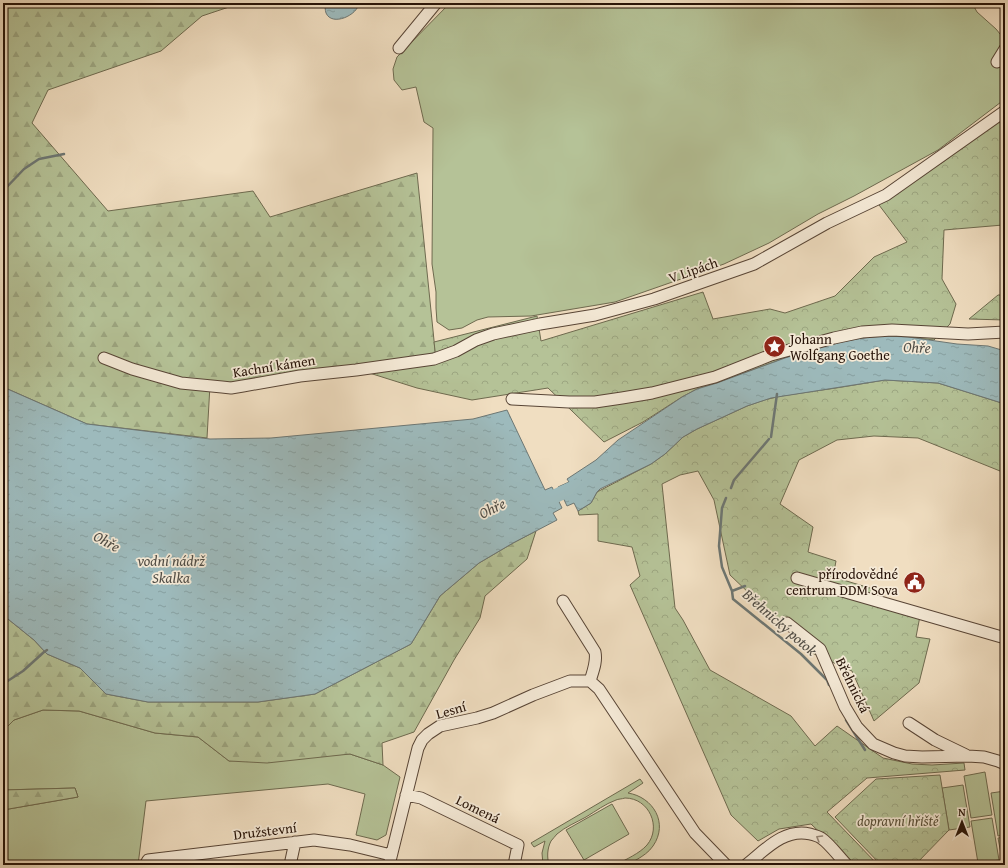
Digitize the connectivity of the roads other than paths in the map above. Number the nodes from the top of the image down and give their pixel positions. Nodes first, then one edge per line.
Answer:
1 (436, 3) edge
2 (399, 48) dead end
3 (1005, 49) edge
4 (997, 62) dead end
5 (1005, 111) edge
6 (1005, 332) edge
7 (104, 358) dead end
8 (356, 370) joint
9 (512, 399) dead end
10 (797, 578) dead end
11 (563, 601) dead end
12 (786, 623) dead end
13 (1005, 638) edge
14 (590, 681) junction
15 (909, 723) dead end
16 (968, 756) junction
17 (1005, 764) edge
18 (406, 795) junction
19 (295, 842) junction
20 (390, 860) edge
21 (145, 865) edge
22 (290, 865) edge
23 (514, 865) edge
24 (726, 865) edge
25 (746, 865) edge
26 (847, 865) edge

1 - 2 street
3 - 4 street
5 - 8 street, V Lipách
6 - 9 street
7 - 8 street, Kachní kámen
10 - 13 street
11 - 14 street
12 - 16 street, Břehnická
14 - 18 street, Lesní
14 - 24 street
15 - 16 street, Břehnická
16 - 17 street, Břehnická
18 - 20 street, Lesní
18 - 23 street, Lomená
19 - 20 street, Družstevní
19 - 21 street, Družstevní
19 - 22 street
26 -> 25 street

